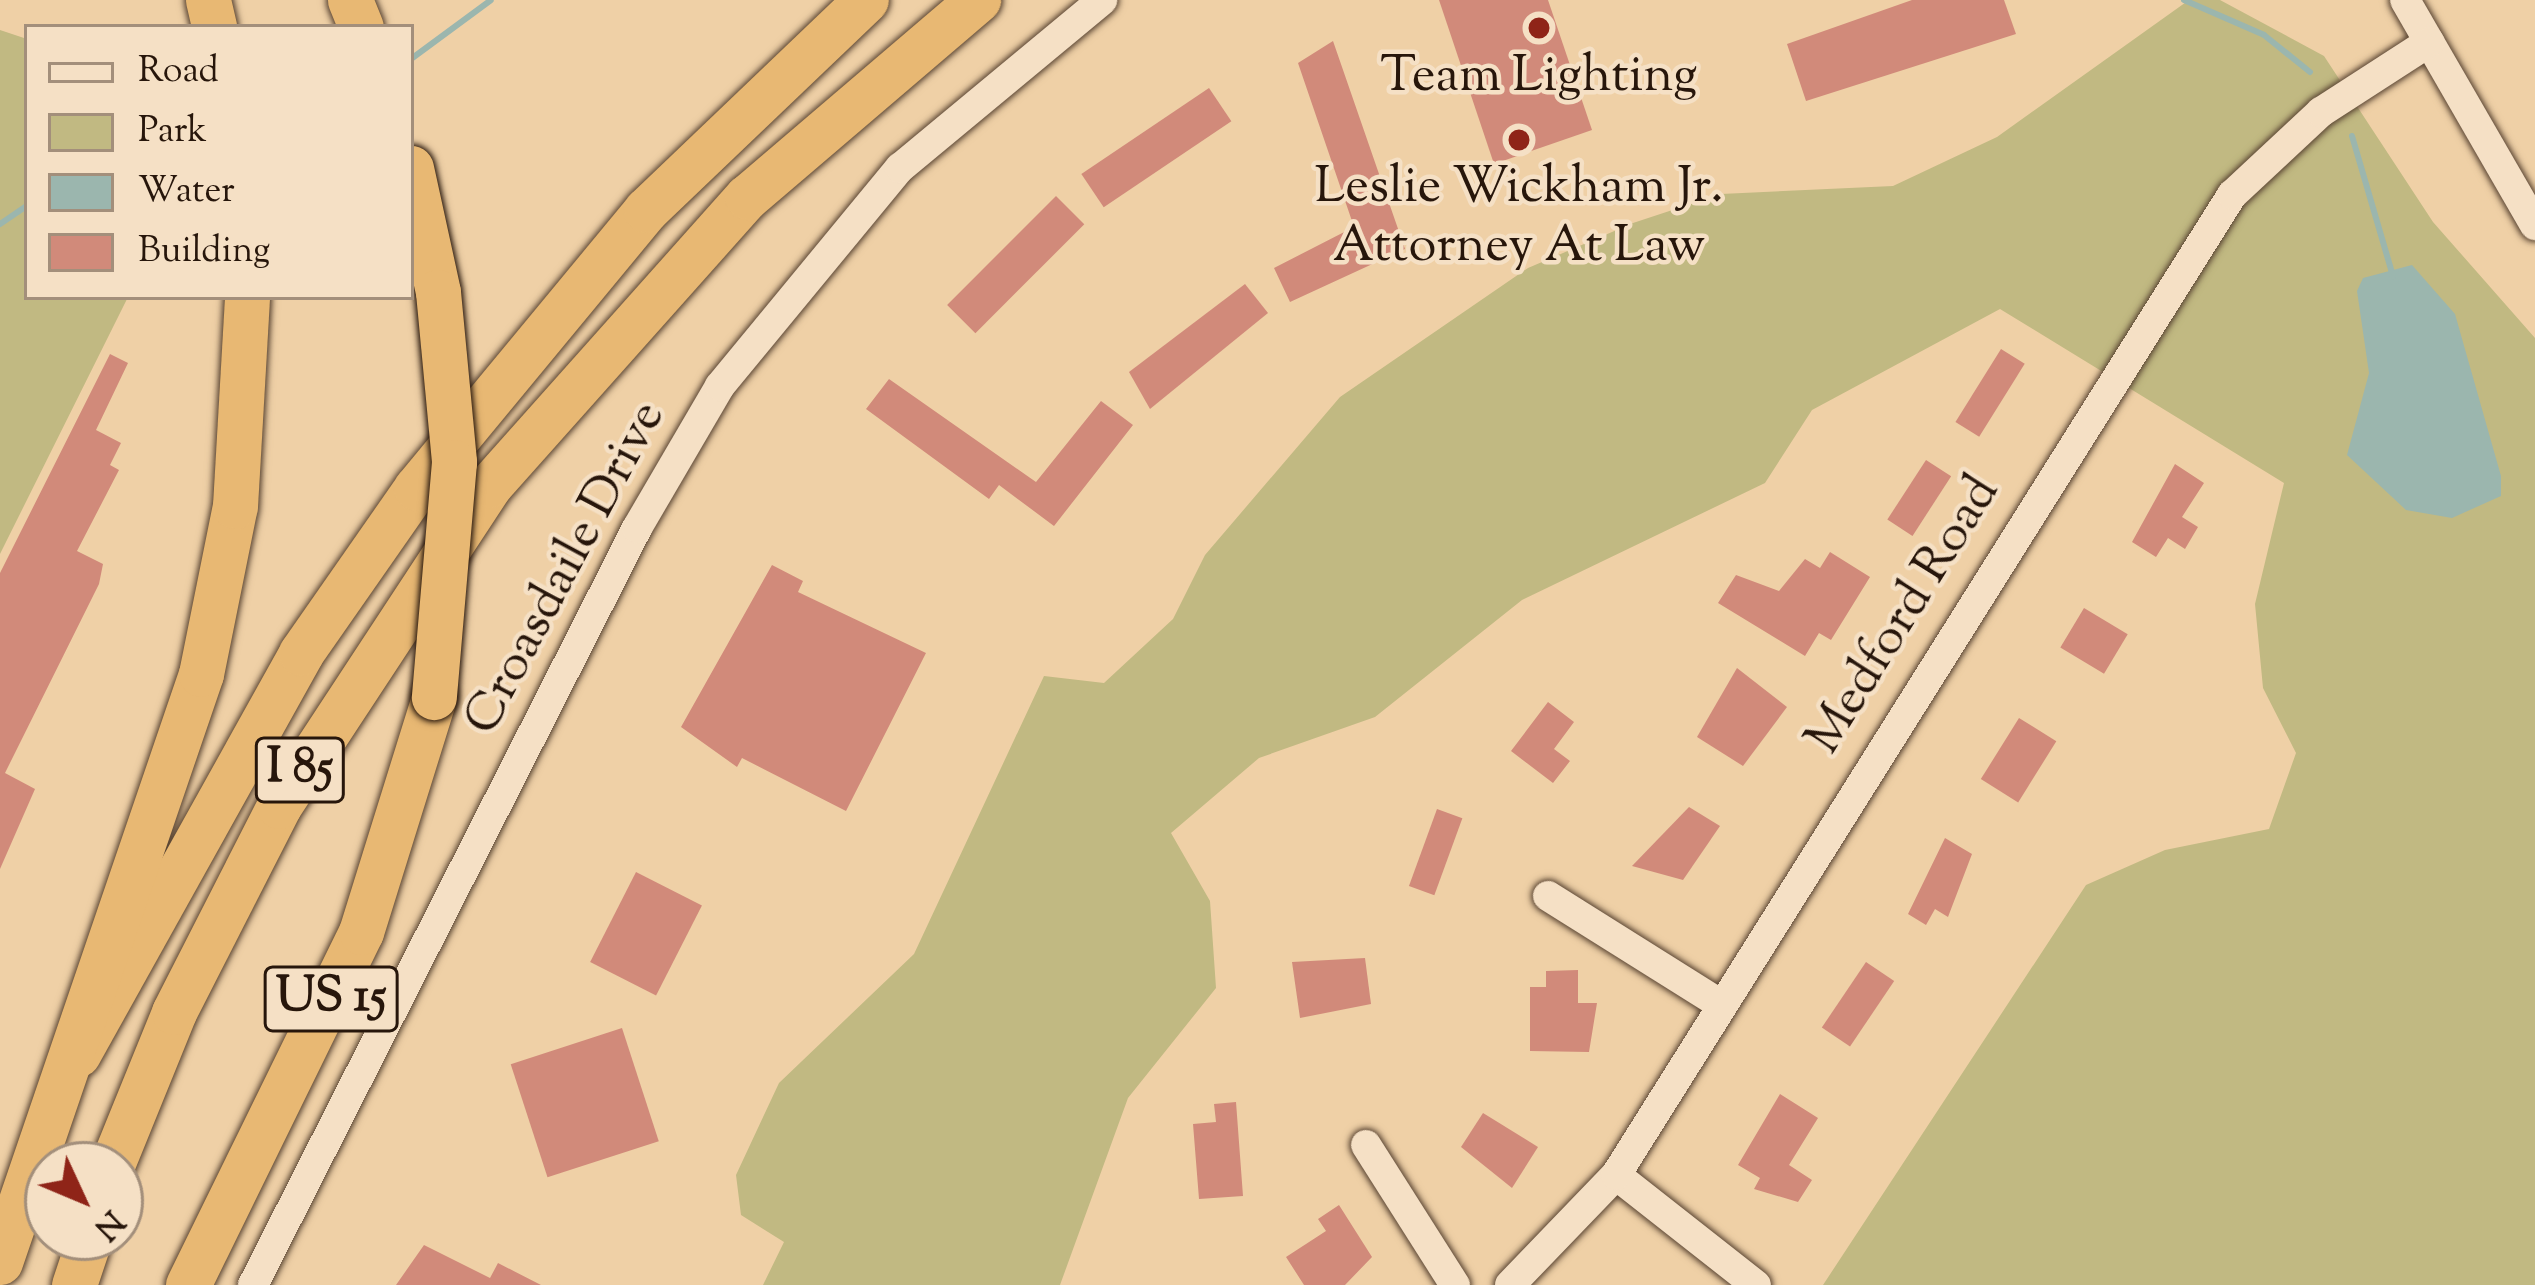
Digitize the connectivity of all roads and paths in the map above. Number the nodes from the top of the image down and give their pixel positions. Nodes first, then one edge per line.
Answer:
1 (866, 0) edge
2 (978, 0) edge
3 (1102, 0) edge
4 (2404, 0) edge
5 (2429, 42) junction
6 (414, 182) edge
7 (2535, 224) edge
8 (247, 300) edge
9 (1548, 896) dead end
10 (1720, 1004) junction
11 (78, 1054) junction
12 (122, 1141) edge
13 (1366, 1144) dead end
14 (1616, 1175) junction
15 (0, 1262) edge
16 (188, 1285) edge
17 (254, 1285) edge
18 (1455, 1285) edge
19 (1510, 1285) edge
20 (1756, 1285) edge

1 - 11 highway, I 85
2 - 12 highway, I 85
3 - 17 street, Croasdaile Drive
4 - 5 street
5 - 7 street
5 - 10 street, Medford Road
6 - 16 highway, US 15, bridge
8 - 11 highway
9 - 10 street
10 - 14 street, Medford Road
11 - 15 highway, I 85
13 - 18 street
14 - 19 street, Medford Road
14 - 20 street

